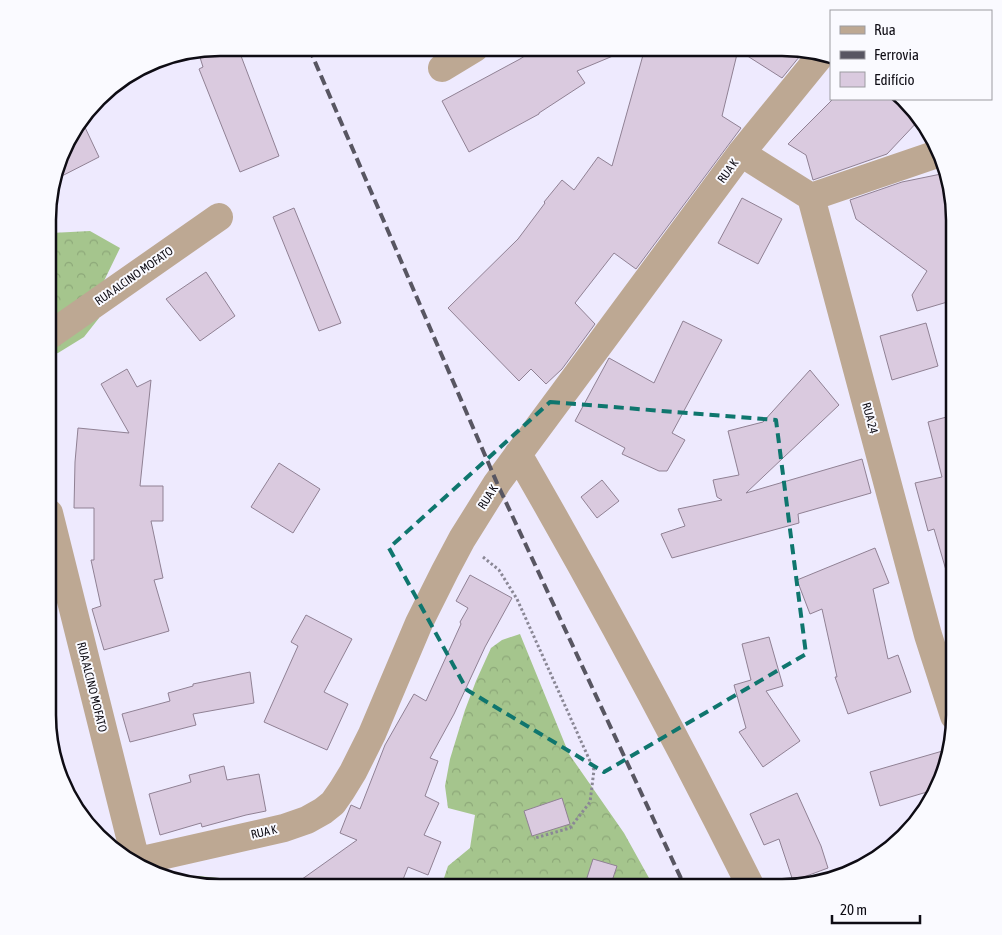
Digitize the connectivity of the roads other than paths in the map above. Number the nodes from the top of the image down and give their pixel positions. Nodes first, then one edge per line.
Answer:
1 (461, 56) edge
2 (816, 60) edge
3 (442, 68) dead end
4 (741, 153) junction
5 (932, 156) edge
6 (810, 197) junction
7 (219, 218) dead end
8 (56, 331) edge
9 (518, 454) junction
10 (57, 544) edge
11 (946, 691) edge
12 (133, 854) edge
13 (143, 859) edge
14 (746, 878) edge

1 - 3 street
2 - 4 street, RUA K
4 - 6 street
4 - 9 street, RUA K
5 - 6 street
6 - 11 street, RUA 24
7 - 8 street, RUA ALCINO MOFATO
9 - 13 street, RUA K
9 - 14 street
10 - 12 street, RUA ALCINO MOFATO

